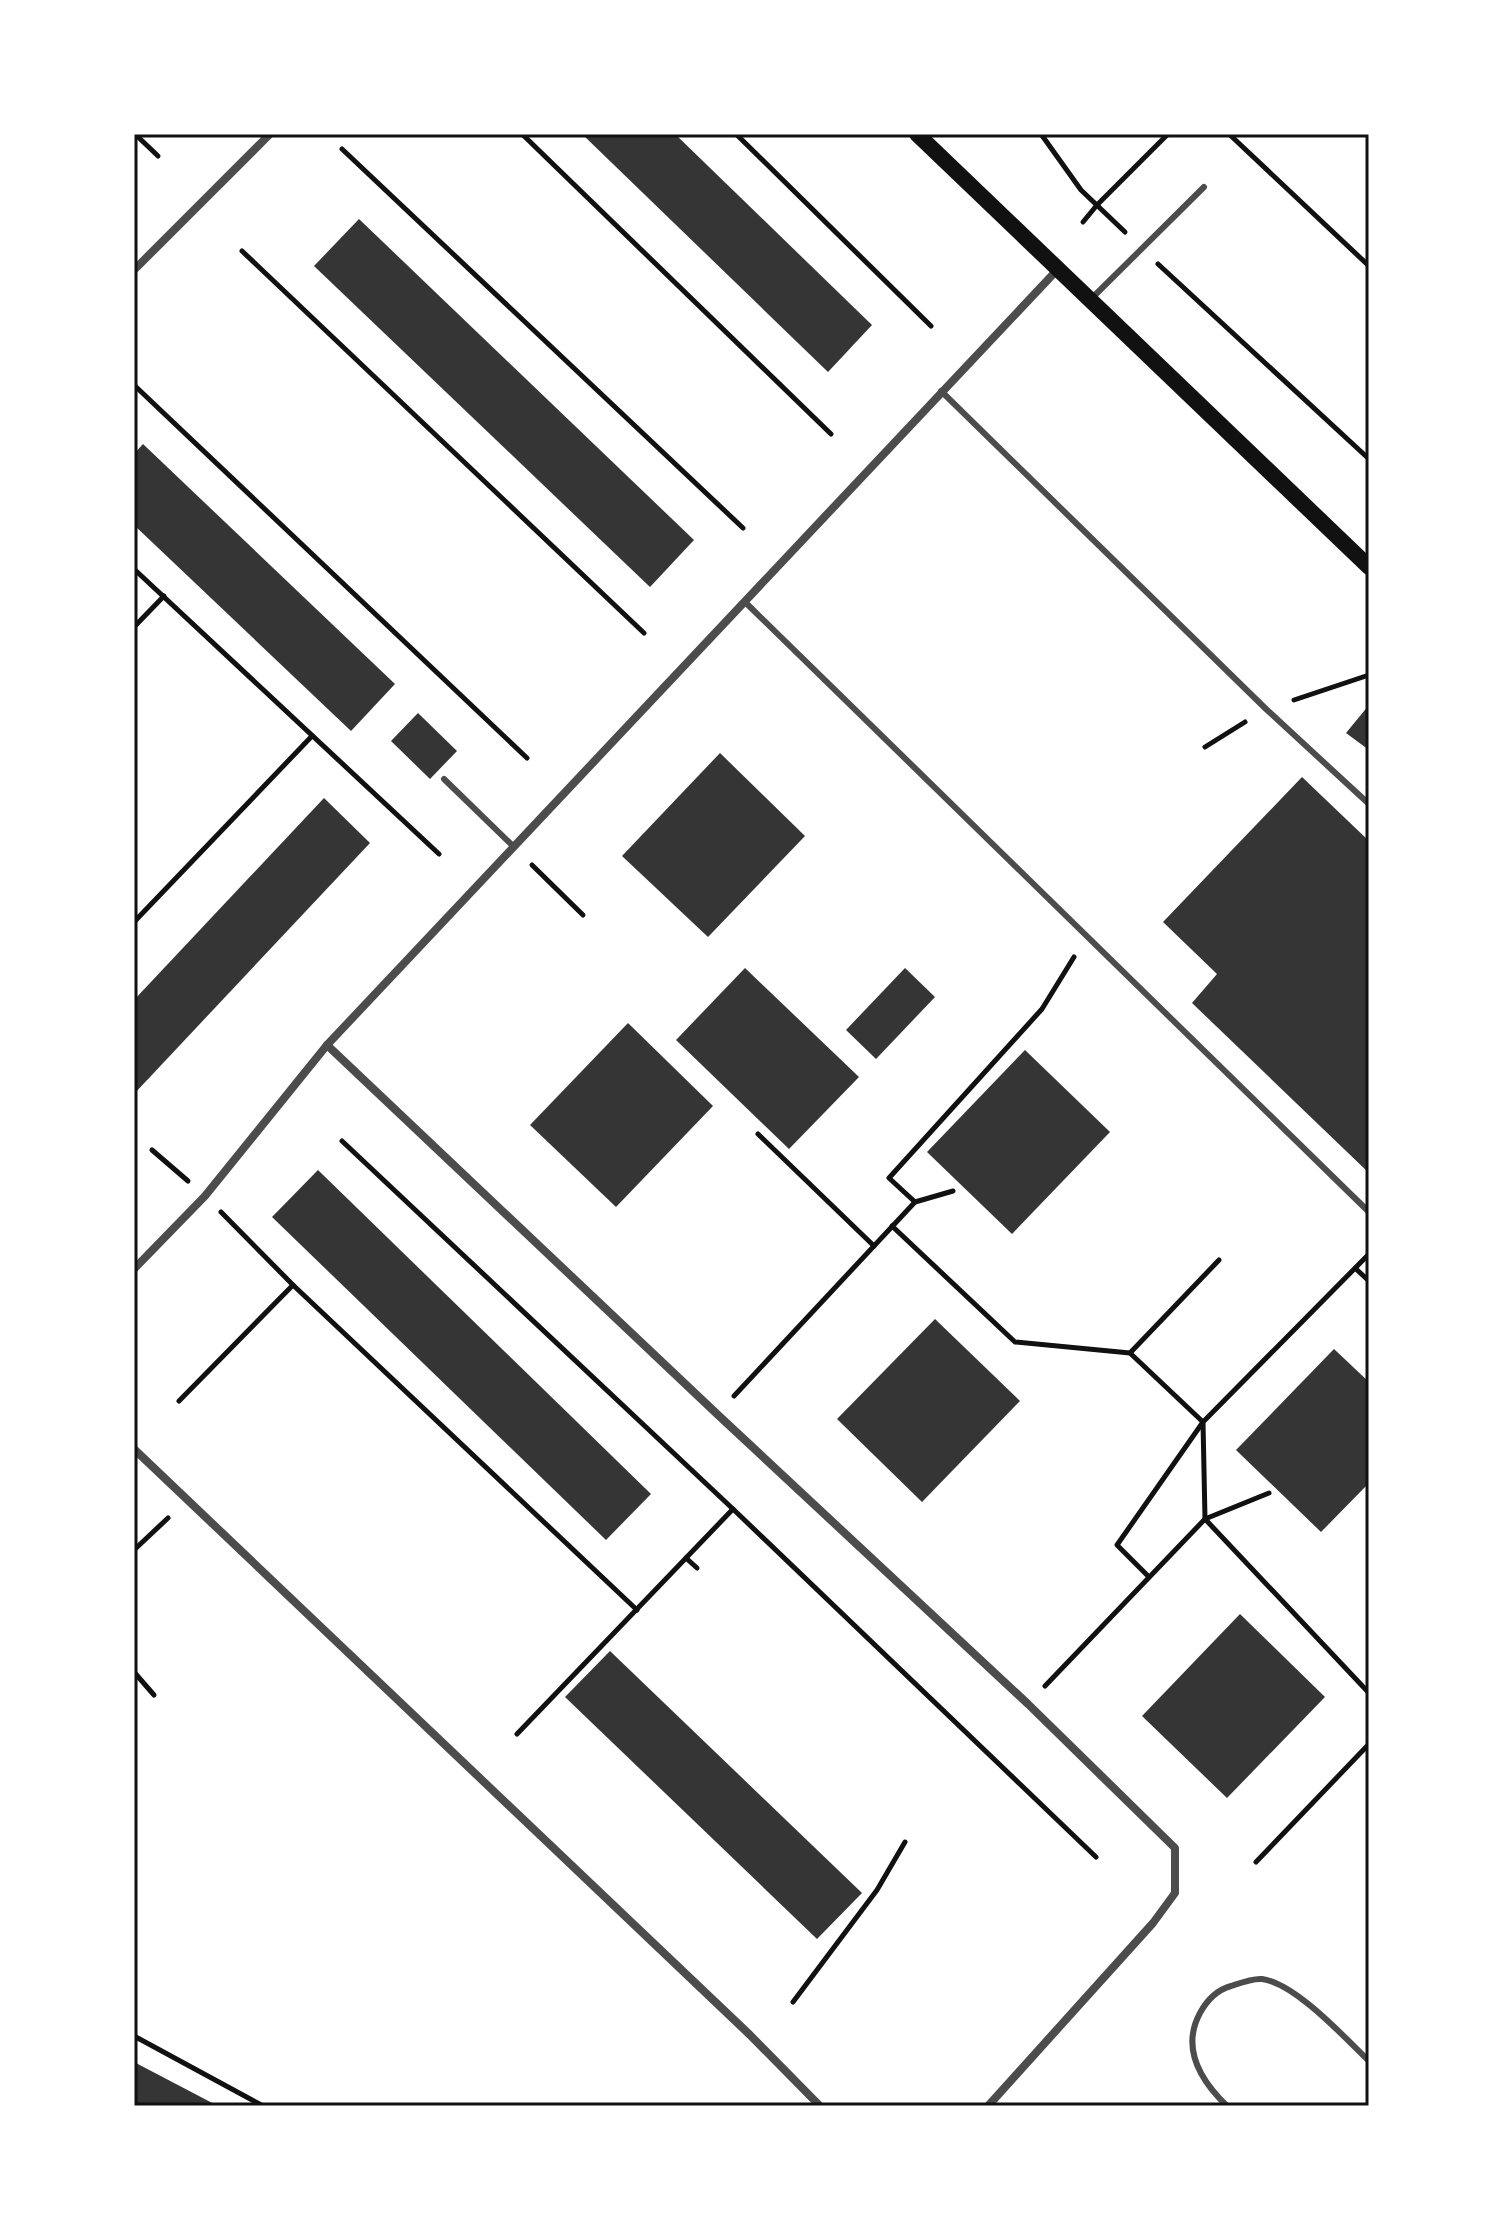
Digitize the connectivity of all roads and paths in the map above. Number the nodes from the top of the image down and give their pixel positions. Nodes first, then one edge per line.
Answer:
1 (135, 134) edge
2 (270, 134) edge
3 (522, 134) edge
4 (736, 134) edge
5 (917, 134) edge
6 (1041, 134) edge
7 (1168, 134) edge
8 (1229, 134) edge
9 (342, 149) dead end
10 (158, 156) dead end
11 (1204, 187) dead end
12 (1097, 205) junction
13 (1083, 222) dead end
14 (1142, 248) junction
15 (242, 251) dead end
16 (1369, 266) edge
17 (1058, 269) junction
18 (134, 270) edge
19 (1091, 299) junction
20 (931, 326) dead end
21 (134, 385) edge
22 (941, 391) junction
23 (831, 434) dead end
24 (1369, 459) edge
25 (743, 528) dead end
26 (1369, 567) edge
27 (134, 569) edge
28 (164, 596) junction
29 (745, 602) junction
30 (134, 627) edge
31 (644, 633) dead end
32 (312, 736) junction
33 (527, 758) dead end
34 (444, 779) dead end
35 (1369, 804) edge
36 (513, 846) junction
37 (439, 854) dead end
38 (583, 915) dead end
39 (134, 922) edge
40 (1087, 936) junction
41 (327, 1045) junction
42 (758, 1134) dead end
43 (342, 1141) dead end
44 (152, 1150) dead end
45 (953, 1191) dead end
46 (205, 1196) junction
47 (915, 1202) junction
48 (1369, 1212) edge
49 (892, 1226) junction
50 (874, 1246) junction
51 (1369, 1254) edge
52 (1219, 1260) dead end
53 (134, 1269) edge
54 (1356, 1269) junction
55 (1369, 1281) edge
56 (293, 1285) junction
57 (1130, 1353) junction
58 (179, 1401) dead end
59 (717, 1414) junction
60 (1203, 1422) junction
61 (134, 1449) edge
62 (1269, 1493) dead end
63 (187, 1500) junction
64 (733, 1509) junction
65 (1205, 1519) junction
66 (134, 1550) edge
67 (686, 1558) junction
68 (697, 1568) dead end
69 (1149, 1577) junction
70 (637, 1610) junction
71 (134, 1672) edge
72 (1369, 1693) edge
73 (154, 1695) dead end
74 (1028, 1704) junction
75 (517, 1734) dead end
76 (1369, 1744) edge
77 (905, 1842) dead end
78 (1096, 1857) dead end
79 (1256, 1862) dead end
80 (793, 2002) dead end
81 (134, 2036) edge
82 (1369, 2061) edge
83 (263, 2106) edge
84 (820, 2106) edge
85 (988, 2106) edge
86 (1227, 2106) edge

1 - 10 path
2 - 18 street
3 - 23 path
4 - 20 path
5 - 17 main road
6 - 12 path
7 - 12 path
8 - 16 path
9 - 25 path
11 - 14 lane
12 - 13 path
12 - 14 path
14 - 19 lane
14 - 24 path
15 - 31 path
17 - 19 main road
17 - 22 street
19 - 26 main road
21 - 33 path
22 - 29 street
22 - 35 lane
27 - 28 path
28 - 30 path
28 - 32 path
29 - 36 street
29 - 40 lane
32 - 37 path
32 - 39 path
34 - 36 lane
36 - 38 path
36 - 41 street
40 - 47 path
40 - 48 lane
41 - 46 street
41 - 59 street
42 - 50 path
43 - 64 path
44 - 46 path
45 - 47 path
46 - 53 street
46 - 56 path
47 - 49 path
49 - 50 path
49 - 57 path
50 - 59 path
51 - 54 path
52 - 57 path
54 - 55 path
54 - 60 path
56 - 58 path
56 - 70 path
57 - 60 path
59 - 74 street
60 - 65 path
60 - 69 path
61 - 63 street
62 - 65 path
63 - 66 path
63 - 84 street
64 - 67 path
64 - 78 path
65 - 69 path
65 - 72 path
67 - 68 path
67 - 70 path
69 - 74 path
70 - 75 path
71 - 73 path
74 - 85 street
76 - 79 path
77 - 80 path
81 - 83 path
82 - 86 lane

